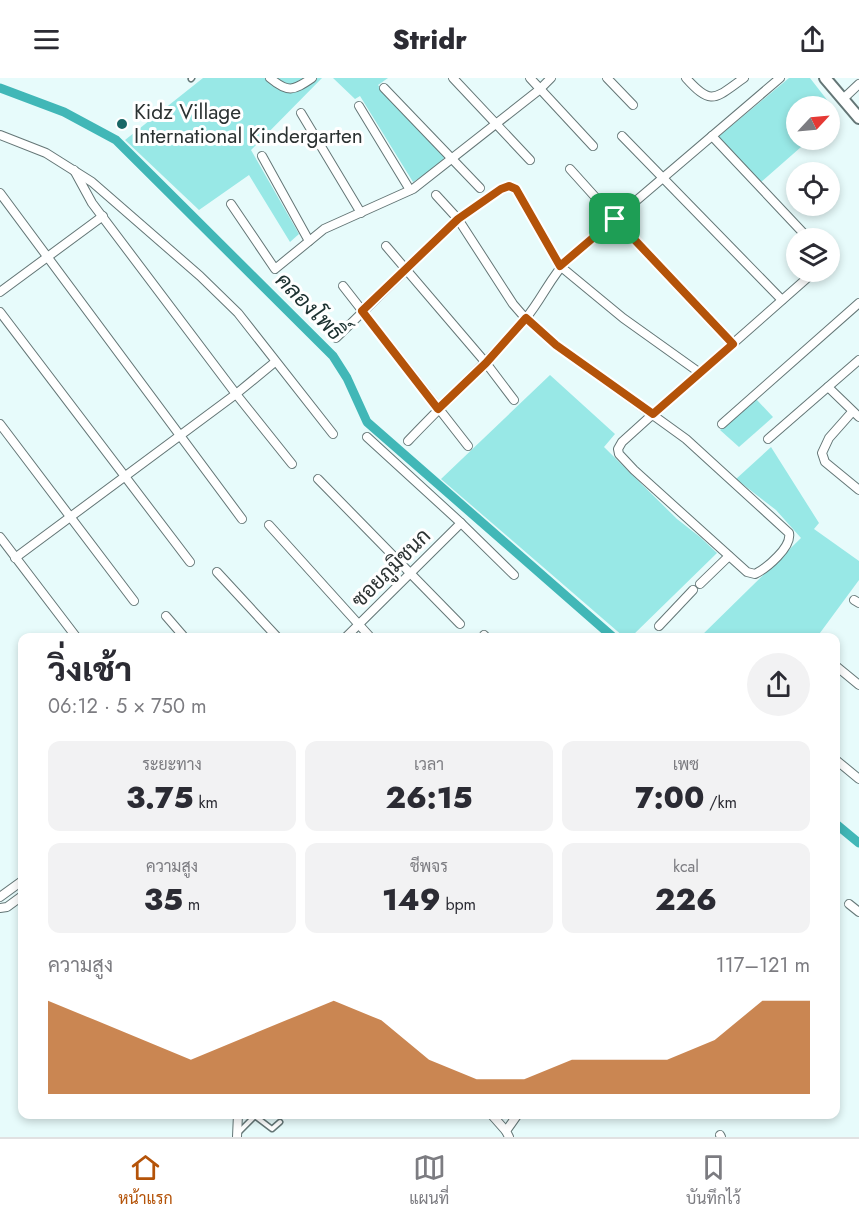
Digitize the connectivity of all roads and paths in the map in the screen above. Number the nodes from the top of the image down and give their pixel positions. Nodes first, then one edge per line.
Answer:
1 (270, 78) edge
2 (312, 78) edge
3 (453, 78) edge
4 (530, 78) edge
5 (551, 78) edge
6 (607, 78) edge
7 (686, 78) edge
8 (744, 78) edge
9 (780, 78) edge
10 (825, 78) edge
11 (859, 84) edge
12 (384, 88) dead end
13 (540, 89) junction
14 (843, 99) junction
15 (633, 105) dead end
16 (359, 106) dead end
17 (301, 113) dead end
18 (859, 117) edge
19 (496, 124) junction
20 (0, 135) edge
21 (622, 136) dead end
22 (712, 136) junction
23 (593, 146) dead end
24 (262, 156) dead end
25 (452, 158) junction
26 (530, 160) dead end
27 (74, 169) junction
28 (570, 169) dead end
29 (664, 177) junction
30 (480, 188) dead end
31 (410, 190) junction
32 (0, 192) edge
33 (436, 195) dead end
34 (231, 204) dead end
35 (361, 213) junction
36 (103, 216) junction
37 (458, 219) junction
38 (615, 219) junction
39 (799, 228) edge
40 (309, 241) junction
41 (386, 246) dead end
42 (48, 256) junction
43 (560, 266) junction
44 (407, 269) junction
45 (803, 282) edge
46 (343, 286) dead end
47 (0, 292) edge
48 (782, 300) junction
49 (859, 303) edge
50 (362, 311) junction
51 (0, 312) edge
52 (526, 318) junction
53 (336, 338) dead end
54 (733, 344) junction
55 (859, 360) edge
56 (275, 362) junction
57 (486, 363) junction
58 (700, 373) junction
59 (828, 387) junction
60 (236, 394) junction
61 (514, 400) dead end
62 (438, 409) junction
63 (653, 414) junction
64 (856, 415) edge
65 (0, 424) edge
66 (722, 424) dead end
67 (333, 434) dead end
68 (180, 435) junction
69 (367, 437) dead end
70 (768, 439) dead end
71 (408, 441) dead end
72 (468, 446) dead end
73 (292, 464) dead end
74 (126, 476) junction
75 (318, 479) dead end
76 (859, 490) edge
77 (70, 517) junction
78 (242, 519) dead end
79 (461, 523) junction
80 (269, 525) dead end
81 (0, 537) edge
82 (729, 556) junction
83 (15, 558) junction
84 (190, 561) dead end
85 (218, 572) dead end
86 (410, 575) junction
87 (514, 575) dead end
88 (700, 584) dead end
89 (693, 590) dead end
90 (134, 601) dead end
91 (166, 616) dead end
92 (460, 624) dead end
93 (359, 625) junction
94 (659, 626) dead end
95 (73, 633) edge
96 (181, 633) edge
97 (273, 633) edge
98 (350, 633) edge
99 (366, 633) edge
100 (840, 669) edge
101 (859, 685) edge
102 (840, 763) edge
103 (859, 779) edge
104 (18, 884) edge
105 (0, 897) edge
106 (18, 899) edge
107 (849, 904) dead end
108 (0, 908) edge
109 (859, 912) edge
110 (238, 1119) edge
111 (252, 1119) edge
112 (261, 1119) edge
113 (495, 1119) edge
114 (515, 1119) edge
115 (280, 1122) dead end
116 (507, 1134) edge
117 (237, 1136) edge

1 - 2 street
3 - 19 street
4 - 13 street
5 - 13 street
6 - 15 street
7 - 8 street
9 - 22 street
10 - 14 street
11 - 14 street
12 - 25 street
13 - 19 street
13 - 23 street
14 - 18 street
16 - 31 street
17 - 35 street
19 - 25 street
19 - 26 street
20 - 27 street
21 - 29 street
22 - 29 street
22 - 39 street
24 - 40 street
25 - 30 street
25 - 31 street
27 - 36 street
27 - 56 street
28 - 38 street
29 - 38 street
29 - 48 street
31 - 35 street
32 - 42 street
33 - 37 street
34 - 40 street
35 - 40 street
36 - 42 street
36 - 60 street
37 - 43 street
37 - 44 street
37 - 52 street
38 - 43 street
38 - 54 street
41 - 44 street
42 - 47 street
42 - 68 street
43 - 52 street
43 - 58 street
44 - 50 street
44 - 57 street
45 - 48 street
46 - 50 street
48 - 54 street
49 - 66 street
50 - 53 street
50 - 62 street
51 - 74 street
52 - 57 street
52 - 63 street
54 - 58 street
55 - 59 street
56 - 60 street
56 - 67 street
57 - 61 street
57 - 62 street
58 - 63 street
59 - 64 street
59 - 70 street
60 - 68 street
60 - 73 street
62 - 71 street
62 - 72 street
63 - 82 street
63 - 82 street
64 - 76 street
65 - 77 street
68 - 74 street
68 - 78 street
69 - 79 street
74 - 77 street
74 - 84 street
75 - 86 street
77 - 83 street
77 - 90 street
79 - 86 street, ซอยภูมิชนก
79 - 87 street
80 - 93 street
81 - 83 street
82 - 88 street
83 - 95 street
85 - 97 street
86 - 92 street
86 - 93 street, ซอยภูมิชนก
89 - 94 street
91 - 96 street
93 - 98 street, ซอยภูมิชนก
93 - 99 street
100 - 101 street
102 - 103 street
104 - 105 street
106 - 108 street
107 - 109 street
110 - 117 street
111 - 117 lane
112 - 115 lane
113 - 116 street
114 - 116 street

